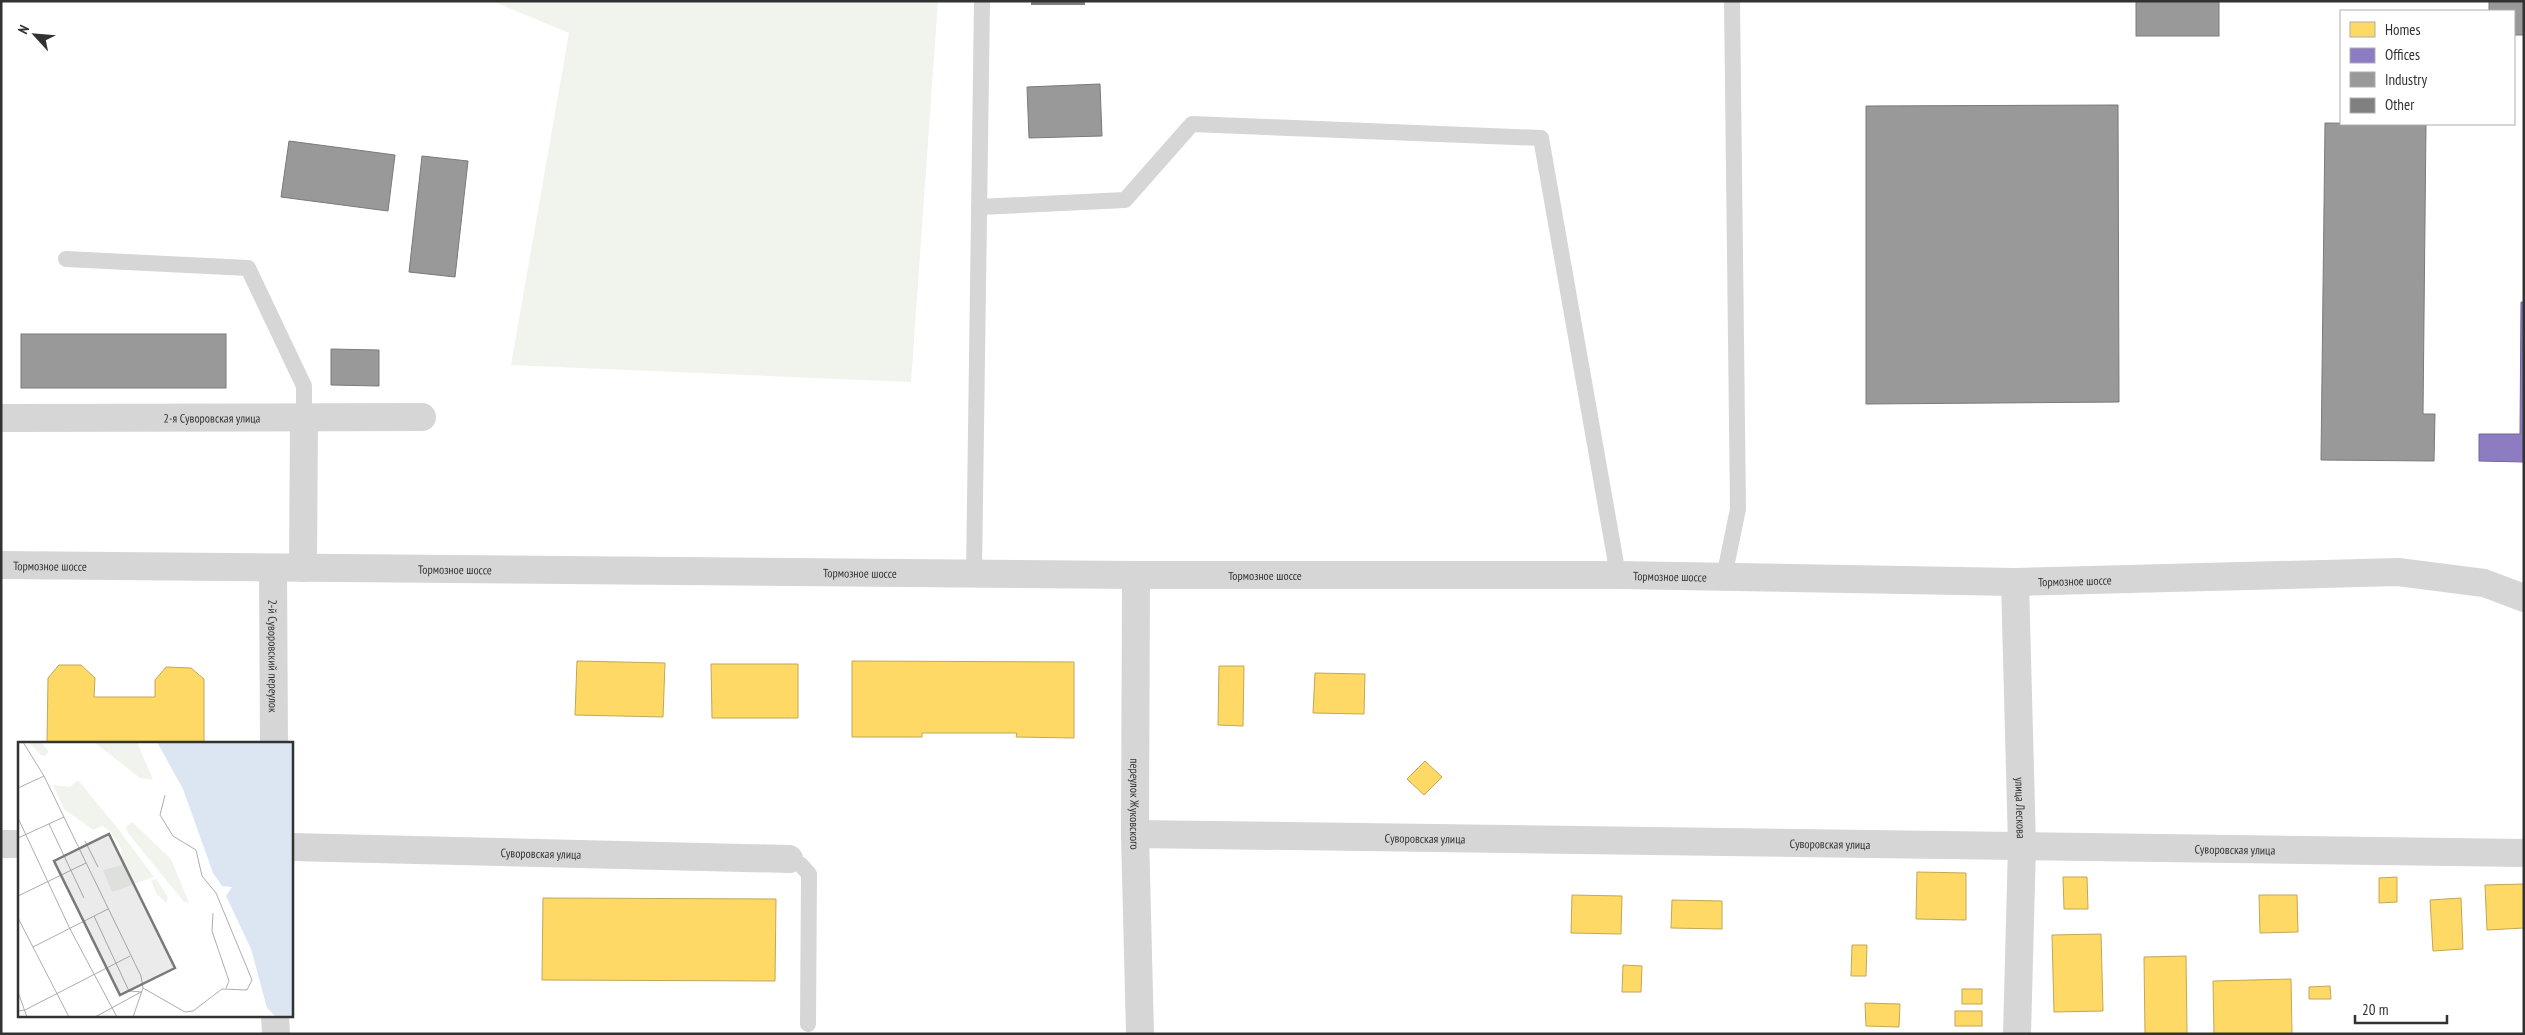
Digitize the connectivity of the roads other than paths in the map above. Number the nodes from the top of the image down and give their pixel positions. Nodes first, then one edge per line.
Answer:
1 (982, 1) edge
2 (1732, 1) edge
3 (979, 207) junction
4 (66, 259) dead end
5 (304, 416) junction
6 (422, 417) dead end
7 (1, 418) edge
8 (1, 565) edge
9 (274, 568) junction
10 (303, 568) junction
11 (974, 574) junction
12 (1136, 575) junction
13 (1618, 575) junction
14 (1724, 577) junction
15 (2015, 582) junction
16 (2524, 598) edge
17 (274, 742) edge
18 (1135, 834) junction
19 (1, 844) edge
20 (18, 844) edge
21 (2022, 846) junction
22 (292, 847) edge
23 (2524, 853) edge
24 (790, 859) joint
25 (275, 1018) edge
26 (808, 1024) dead end
27 (276, 1034) edge
28 (1140, 1034) edge
29 (2017, 1034) edge

1 - 3 lane
2 - 14 lane
3 - 11 lane
3 - 13 lane
4 - 5 lane
5 - 6 street, 2-я Суворовская улица
5 - 7 street, 2-я Суворовская улица
5 - 10 street
8 - 9 street, Тормозное шоссе
9 - 10 street, Тормозное шоссе
9 - 17 street, 2-й Суворовский переулок
10 - 11 street, Тормозное шоссе
11 - 12 street, Тормозное шоссе
12 - 13 street, Тормозное шоссе
12 - 18 street, переулок Жуковского
13 - 14 street, Тормозное шоссе
14 - 15 street, Тормозное шоссе
15 - 16 street, Тормозное шоссе
15 - 21 street, улица Лескова
18 - 21 street, Суворовская улица
18 - 28 street, переулок Жуковского
19 - 20 street
21 - 23 street, Суворовская улица
21 - 29 street, улица Лескова
22 - 24 street, Суворовская улица
24 - 26 lane
25 - 27 street

